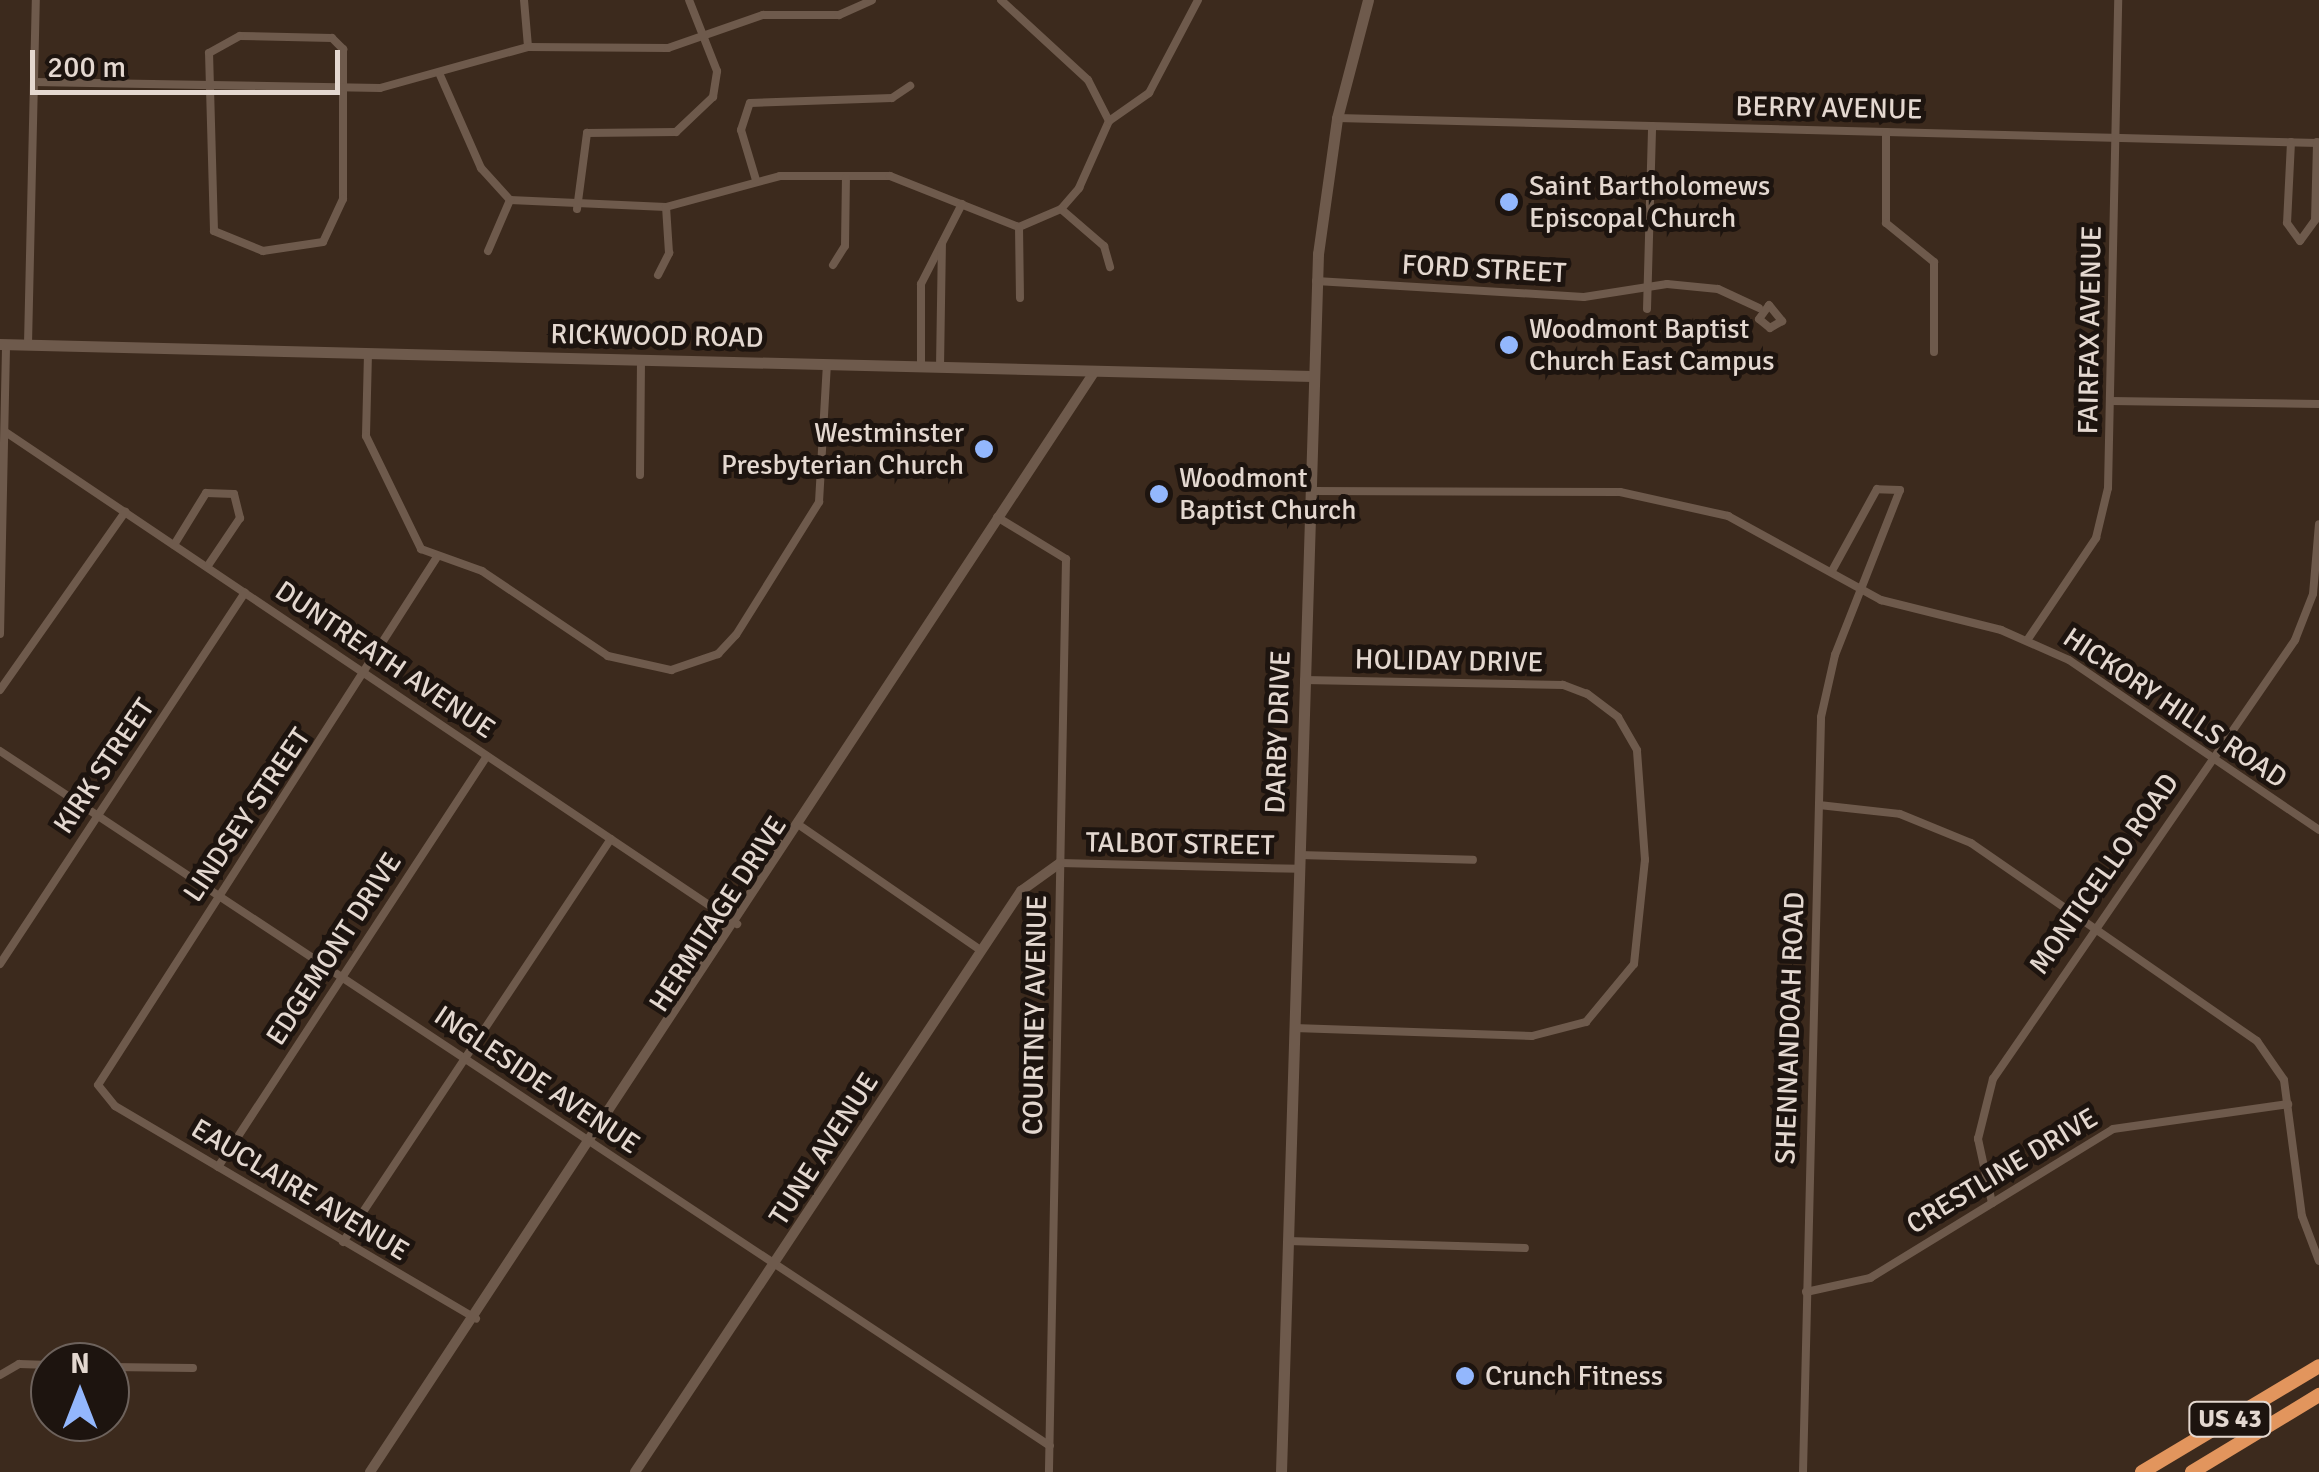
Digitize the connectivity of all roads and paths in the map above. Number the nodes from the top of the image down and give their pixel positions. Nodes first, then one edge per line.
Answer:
1 (36, 0) edge
2 (524, 0) edge
3 (689, 0) edge
4 (872, 0) edge
5 (1198, 0) edge
6 (1368, 0) edge
7 (2118, 0) edge
8 (1005, 1) edge
9 (704, 39) junction
10 (528, 46) junction
11 (440, 75) junction
12 (34, 82) junction
13 (208, 86) junction
14 (910, 86) dead end
15 (347, 87) junction
16 (1337, 118) junction
17 (1109, 121) junction
18 (1652, 126) junction
19 (1886, 132) junction
20 (2116, 138) junction
21 (2290, 142) junction
22 (2318, 142) edge
23 (846, 178) junction
24 (756, 180) junction
25 (510, 200) junction
26 (962, 204) junction
27 (666, 207) junction
28 (577, 209) junction
29 (1061, 209) junction
30 (1019, 227) junction
31 (942, 244) junction
32 (488, 252) dead end
33 (833, 265) dead end
34 (1110, 267) dead end
35 (658, 275) dead end
36 (1316, 281) junction
37 (1648, 285) junction
38 (1020, 298) dead end
39 (1759, 308) dead end
40 (1647, 309) dead end
41 (3, 344) edge
42 (28, 344) junction
43 (1934, 352) dead end
44 (368, 353) junction
45 (640, 360) junction
46 (827, 365) junction
47 (921, 367) junction
48 (940, 368) junction
49 (1093, 374) junction
50 (1314, 376) junction
51 (2111, 401) junction
52 (2319, 404) edge
53 (7, 434) junction
54 (640, 475) dead end
55 (1311, 491) junction
56 (125, 512) junction
57 (997, 517) junction
58 (2319, 524) edge
59 (174, 545) junction
60 (438, 557) junction
61 (207, 567) junction
62 (1832, 570) junction
63 (1863, 592) junction
64 (246, 593) junction
65 (0, 634) edge
66 (2028, 639) junction
67 (368, 676) junction
68 (1304, 680) junction
69 (0, 690) edge
70 (0, 751) edge
71 (487, 756) junction
72 (2212, 757) junction
73 (1819, 805) junction
74 (98, 816) junction
75 (802, 827) junction
76 (2319, 830) edge
77 (611, 838) junction
78 (1299, 854) junction
79 (1473, 860) dead end
80 (1060, 863) junction
81 (1299, 869) junction
82 (220, 896) junction
83 (738, 924) junction
84 (2094, 926) junction
85 (980, 950) junction
86 (0, 964) edge
87 (342, 978) junction
88 (1294, 1028) junction
89 (464, 1059) junction
90 (103, 1098) joint
91 (2288, 1104) junction
92 (594, 1144) junction
93 (218, 1166) junction
94 (1992, 1203) junction
95 (1288, 1241) junction
96 (343, 1242) junction
97 (1525, 1248) dead end
98 (2319, 1261) edge
99 (776, 1265) junction
100 (1806, 1292) junction
101 (476, 1318) junction
102 (30, 1364) edge
103 (2319, 1366) edge
104 (130, 1367) edge
105 (193, 1368) dead end
106 (0, 1375) edge
107 (2319, 1395) edge
108 (1050, 1446) junction
109 (370, 1472) edge
110 (635, 1472) edge
111 (1049, 1472) edge
112 (1282, 1472) edge
113 (1803, 1472) edge
114 (2142, 1472) edge
115 (2192, 1472) edge

1 - 12 street
2 - 10 street
3 - 9 street
4 - 9 street
5 - 17 street
6 - 16 main road, DARBY DRIVE
7 - 20 street, FAIRFAX AVENUE
8 - 17 street
9 - 10 street
9 - 28 street
10 - 11 street
11 - 15 street
11 - 25 street
12 - 13 street
12 - 42 street
13 - 15 street
13 - 15 street
13 - 15 street
14 - 24 street
16 - 18 street, BERRY AVENUE
16 - 36 main road, DARBY DRIVE
17 - 29 street
18 - 19 street, BERRY AVENUE
18 - 37 street
19 - 20 street, BERRY AVENUE
19 - 43 street
20 - 21 street, BERRY AVENUE
20 - 51 street, FAIRFAX AVENUE
21 - 22 street, BERRY AVENUE
21 - 22 street
23 - 24 street
23 - 26 street
23 - 33 street
24 - 27 street
25 - 28 street
25 - 32 street
26 - 30 street
26 - 31 street
27 - 28 street
27 - 35 street
29 - 30 street
29 - 34 street
30 - 38 street
31 - 47 street
31 - 48 street
36 - 37 street, FORD STREET
36 - 50 main road, DARBY DRIVE
37 - 39 street, FORD STREET
37 - 40 street
41 - 42 main road, RICKWOOD ROAD
41 - 53 street
42 - 44 main road, RICKWOOD ROAD
44 - 45 main road, RICKWOOD ROAD
44 - 60 street
45 - 46 main road, RICKWOOD ROAD
45 - 54 street
46 - 47 main road, RICKWOOD ROAD
46 - 60 street
47 - 48 main road, RICKWOOD ROAD
48 - 49 main road, RICKWOOD ROAD
49 - 50 main road, RICKWOOD ROAD
49 - 57 street, HERMITAGE DRIVE
50 - 55 main road, DARBY DRIVE
51 - 52 street
51 - 66 street, FAIRFAX AVENUE
53 - 56 street, DUNTREATH AVENUE
53 - 65 street
55 - 62 street, HICKORY HILLS ROAD
55 - 68 main road, DARBY DRIVE
56 - 59 street, DUNTREATH AVENUE
56 - 69 street
57 - 75 street, HERMITAGE DRIVE
57 - 80 street, COURTNEY AVENUE
58 - 72 street, MONTICELLO ROAD
59 - 61 street, DUNTREATH AVENUE
59 - 61 street
60 - 67 street, LINDSEY STREET
61 - 64 street, DUNTREATH AVENUE
62 - 63 street, HICKORY HILLS ROAD
62 - 63 street, SHENNANDOAH ROAD
63 - 66 street, HICKORY HILLS ROAD
63 - 73 street, SHENNANDOAH ROAD
64 - 67 street, DUNTREATH AVENUE
64 - 74 street, KIRK STREET
66 - 72 street, HICKORY HILLS ROAD
67 - 71 street, DUNTREATH AVENUE
67 - 82 street, LINDSEY STREET
68 - 78 main road, DARBY DRIVE
68 - 88 street, HOLIDAY DRIVE
70 - 74 street, INGLESIDE AVENUE
71 - 77 street, DUNTREATH AVENUE
71 - 87 street, EDGEMONT DRIVE
72 - 76 street, HICKORY HILLS ROAD
72 - 84 street, MONTICELLO ROAD
73 - 84 street
73 - 100 street, SHENNANDOAH ROAD
74 - 82 street, INGLESIDE AVENUE
74 - 86 street, KIRK STREET
75 - 83 street, HERMITAGE DRIVE
75 - 85 street
77 - 83 street, DUNTREATH AVENUE
77 - 89 street
78 - 79 street
78 - 81 main road, DARBY DRIVE
80 - 81 street, TALBOT STREET
80 - 85 street, TUNE AVENUE
80 - 108 street, COURTNEY AVENUE
81 - 88 main road, DARBY DRIVE
82 - 87 street, INGLESIDE AVENUE
82 - 90 street, LINDSEY STREET
83 - 92 street, HERMITAGE DRIVE
84 - 91 street
84 - 94 street, MONTICELLO ROAD
85 - 99 street, TUNE AVENUE
87 - 89 street, INGLESIDE AVENUE
87 - 93 street, EDGEMONT DRIVE
88 - 95 main road, DARBY DRIVE
89 - 92 street, INGLESIDE AVENUE
89 - 96 street
90 - 93 street, EAUCLAIRE AVENUE
91 - 94 street, CRESTLINE DRIVE
91 - 98 street
92 - 99 street, INGLESIDE AVENUE
92 - 101 street, HERMITAGE DRIVE
93 - 96 street, EAUCLAIRE AVENUE
94 - 100 street, CRESTLINE DRIVE
95 - 97 street
95 - 112 main road, DARBY DRIVE
96 - 101 street, EAUCLAIRE AVENUE
99 - 108 street, INGLESIDE AVENUE
99 - 110 street, TUNE AVENUE
100 - 113 street, SHENNANDOAH ROAD
101 - 109 street, HERMITAGE DRIVE
102 - 106 street
103 - 114 highway, US 43
104 - 105 street
107 - 115 highway, US 43
108 - 111 street, COURTNEY AVENUE

